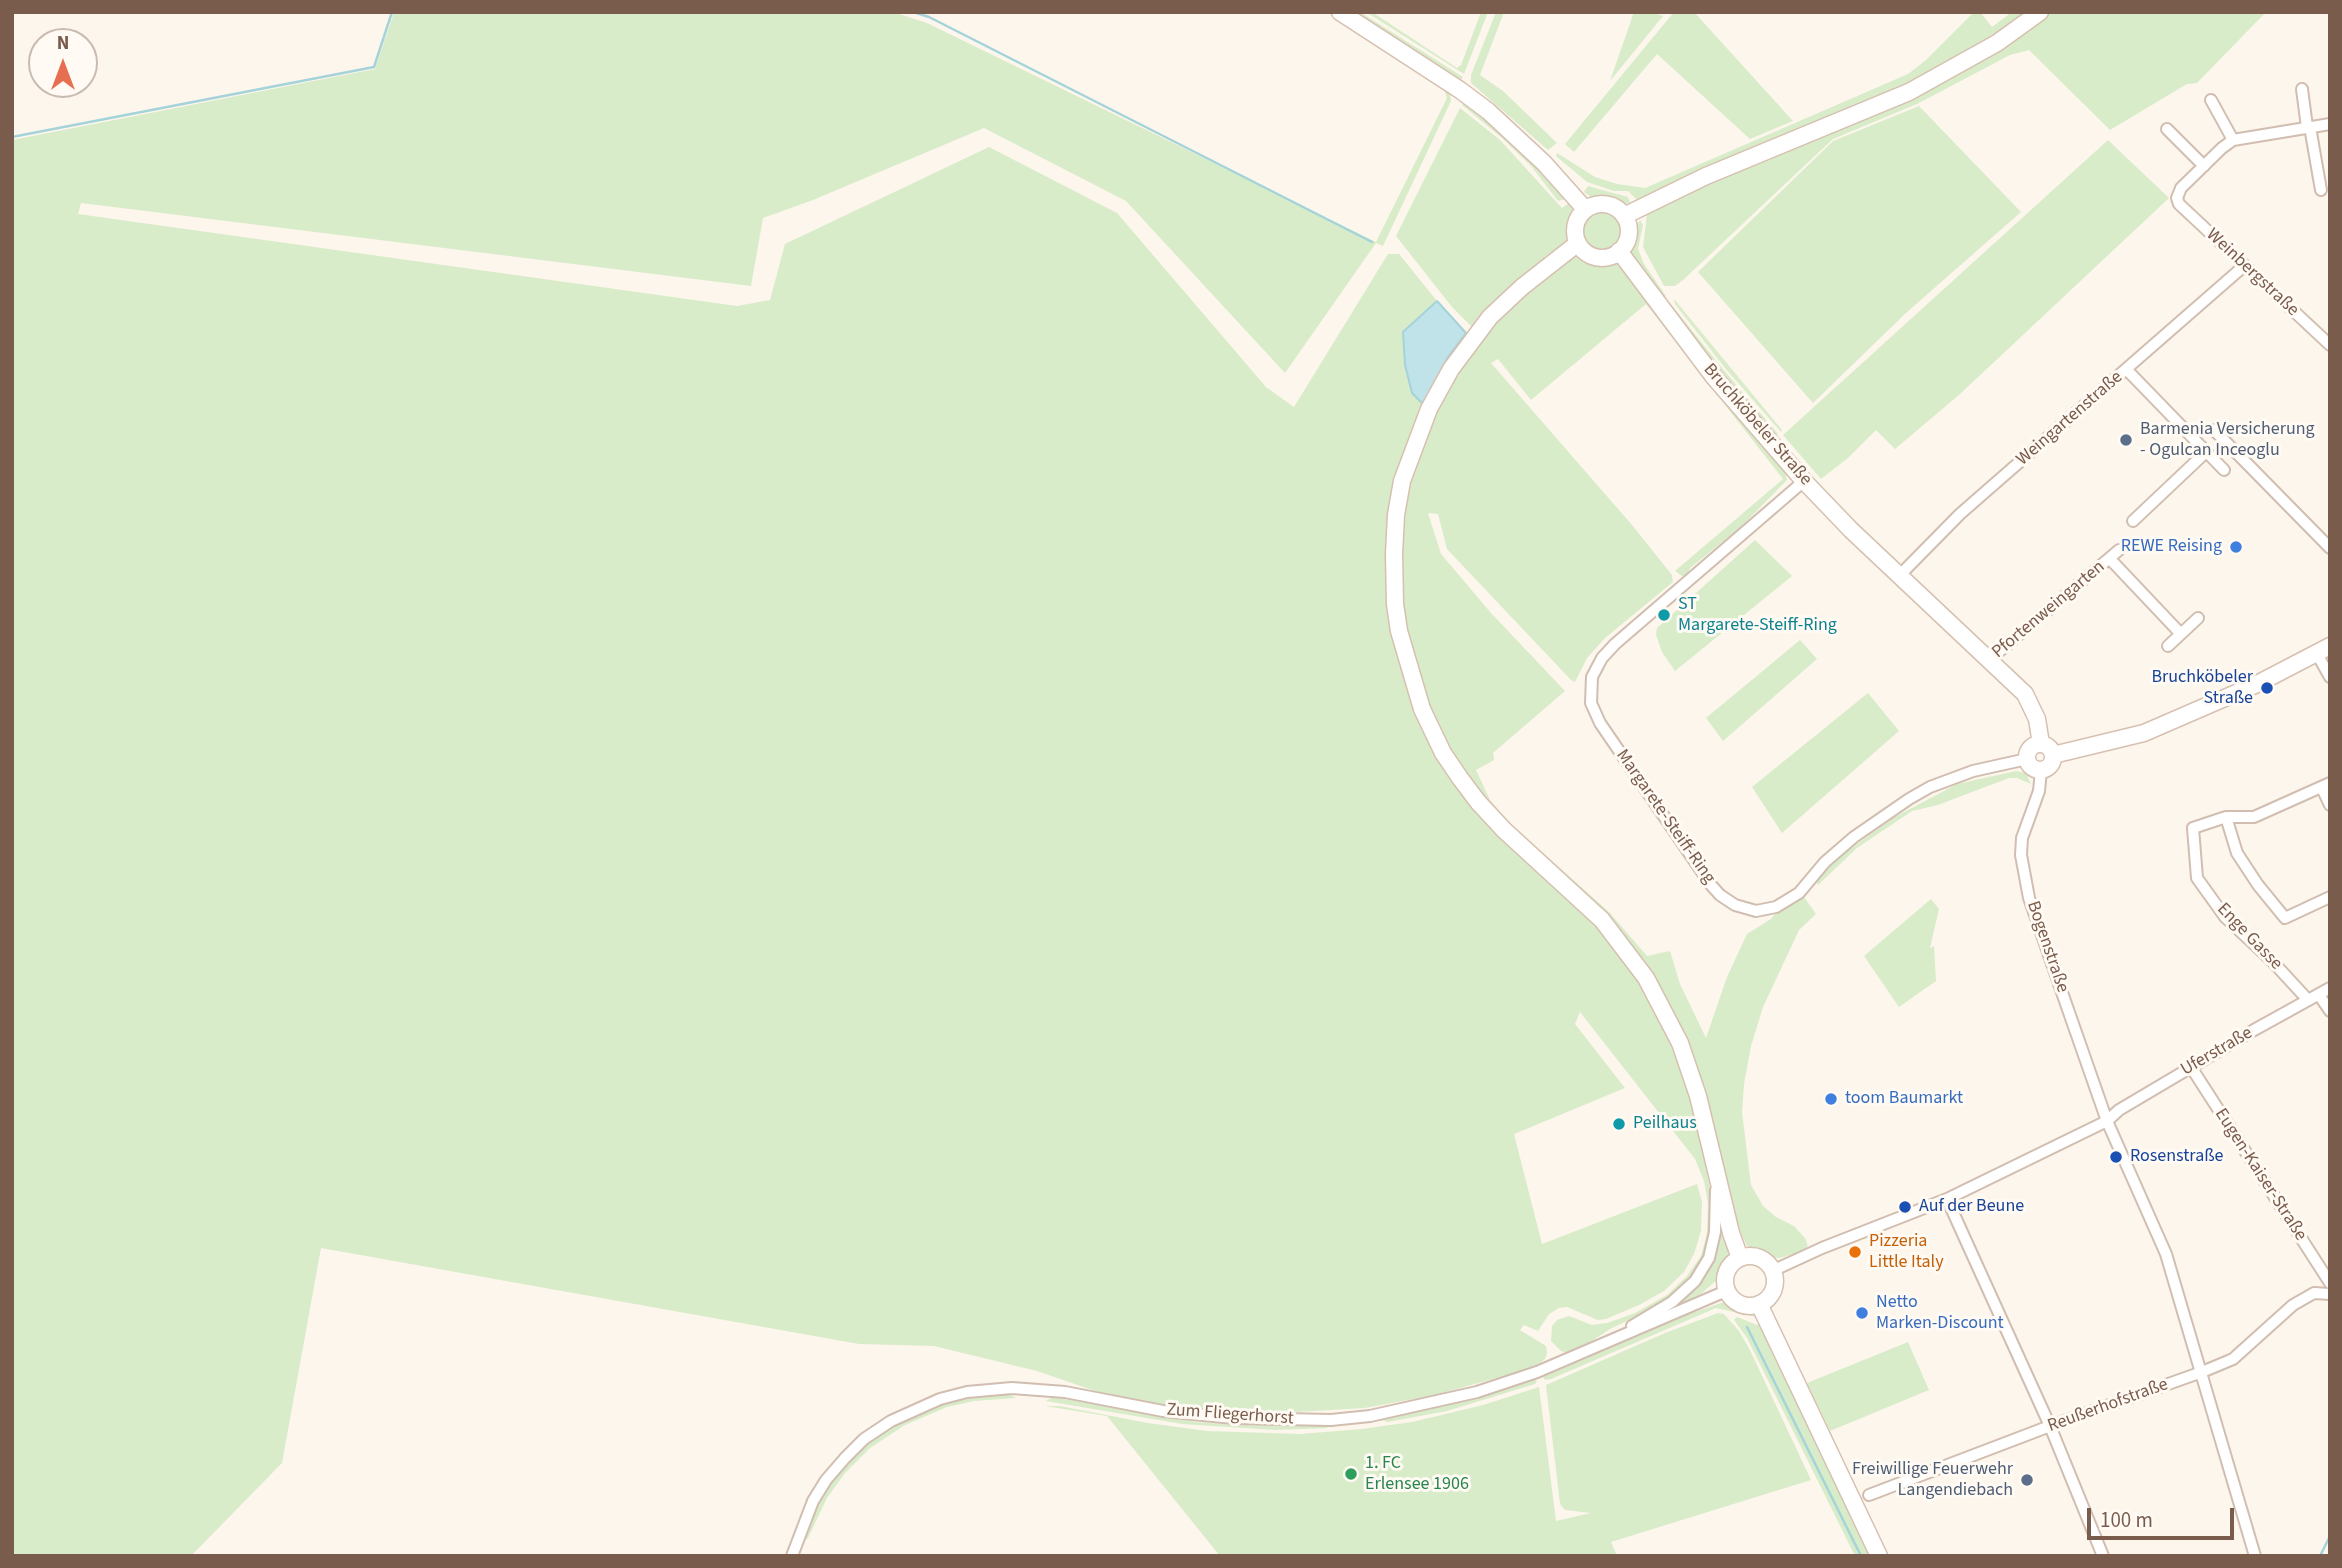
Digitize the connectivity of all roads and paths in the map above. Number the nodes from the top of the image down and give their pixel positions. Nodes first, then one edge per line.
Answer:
1 (1340, 12) edge
2 (2040, 12) edge
3 (2302, 89) dead end
4 (2211, 100) dead end
5 (2330, 124) edge
6 (2308, 127) junction
7 (2167, 129) dead end
8 (2233, 139) junction
9 (2204, 166) junction
10 (2321, 190) dead end
11 (1585, 209) junction
12 (1625, 216) junction
13 (1578, 243) junction
14 (1619, 251) junction
15 (2244, 266) junction
16 (2330, 345) edge
17 (2127, 370) junction
18 (2214, 430) dead end
19 (2206, 452) junction
20 (2224, 470) dead end
21 (1804, 481) junction
22 (2133, 521) dead end
23 (2330, 548) edge
24 (2119, 550) dead end
25 (2110, 559) junction
26 (1899, 576) junction
27 (2198, 618) dead end
28 (2180, 633) junction
29 (2168, 646) dead end
30 (2323, 650) edge
31 (1988, 661) junction
32 (2330, 677) edge
33 (2047, 749) junction
34 (2027, 759) junction
35 (2040, 770) junction
36 (2326, 785) edge
37 (2330, 805) edge
38 (2226, 817) junction
39 (2330, 897) edge
40 (2330, 988) edge
41 (2319, 995) junction
42 (2308, 1000) junction
43 (2330, 1011) edge
44 (2191, 1066) junction
45 (2107, 1121) junction
46 (1717, 1174) junction
47 (1947, 1199) junction
48 (1740, 1258) junction
49 (1772, 1271) junction
50 (2330, 1283) edge
51 (1726, 1291) junction
52 (2330, 1294) edge
53 (1759, 1304) junction
54 (1603, 1344) junction
55 (2202, 1373) junction
56 (2050, 1426) junction
57 (1869, 1495) dead end
58 (792, 1556) edge
59 (1879, 1556) edge
60 (2103, 1556) edge
61 (2255, 1556) edge

1 - 11 main road
2 - 12 main road
3 - 6 street
4 - 8 street
5 - 6 street
6 - 8 street
6 - 10 street
7 - 9 street
8 - 9 street
9 - 15 street, Weinbergstraße
11 - 12 main road
11 - 13 main road
12 - 14 main road
13 - 14 main road
13 - 46 main road
14 - 21 main road, Bruchköbeler Straße
15 - 16 street, Weinbergstraße
15 - 17 street, Weingartenstraße
17 - 19 street
17 - 26 street, Weingartenstraße
18 - 23 street
19 - 20 street
19 - 22 street
21 - 26 main road, Bruchköbeler Straße
21 - 34 street, Margarete-Steiff-Ring
24 - 25 street, Pfortenweingarten
25 - 28 street, Pfortenweingarten
25 - 31 street, Pfortenweingarten
26 - 31 main road, Bruchköbeler Straße
27 - 28 street
28 - 29 street
30 - 32 street
30 - 33 main road
31 - 33 main road, Bruchköbeler Straße
33 - 34 main road
33 - 35 main road
34 - 35 main road
35 - 45 street, Bogenstraße
36 - 37 street
36 - 38 street
38 - 39 street
38 - 42 street, Enge Gasse
40 - 41 street, Uferstraße
41 - 42 street, Uferstraße
41 - 43 street
42 - 44 street, Uferstraße
44 - 45 street, Uferstraße
44 - 50 street, Eugen-Kaiser-Straße
45 - 47 street
45 - 55 street
46 - 48 main road
46 - 54 street
47 - 49 street
47 - 56 street
48 - 49 main road
48 - 51 main road
49 - 53 main road
51 - 53 main road
51 - 54 street, Zum Fliegerhorst
52 - 55 street, Reußerhofstraße
53 - 59 main road
54 - 58 street, Zum Fliegerhorst
55 - 56 street, Reußerhofstraße
55 - 61 street
56 - 57 street, Reußerhofstraße
56 - 60 street

